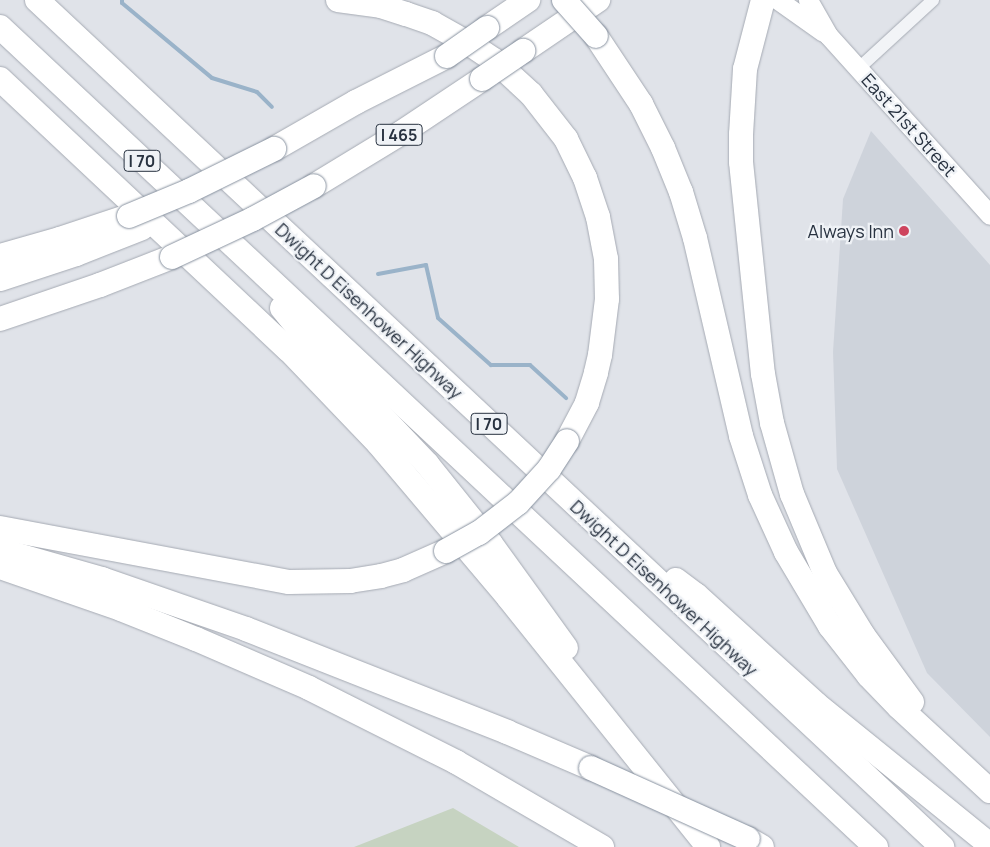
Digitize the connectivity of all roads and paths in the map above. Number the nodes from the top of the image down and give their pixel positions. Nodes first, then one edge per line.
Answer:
1 (37, 0) edge
2 (338, 0) edge
3 (528, 0) edge
4 (564, 0) edge
5 (598, 0) edge
6 (763, 0) edge
7 (778, 0) edge
8 (808, 0) edge
9 (933, 0) edge
10 (0, 27) edge
11 (828, 35) junction
12 (858, 69) junction
13 (0, 79) edge
14 (990, 215) edge
15 (136, 222) junction
16 (234, 246) junction
17 (0, 256) edge
18 (0, 279) edge
19 (0, 319) edge
20 (569, 499) junction
21 (0, 528) edge
22 (0, 550) edge
23 (0, 567) edge
24 (982, 783) edge
25 (676, 808) junction
26 (755, 843) edge
27 (990, 845) edge
28 (602, 847) edge
29 (708, 847) edge
30 (876, 847) edge
31 (942, 847) edge

1 - 20 highway, Dwight D Eisenhower Highway / I 70
2 - 21 highway, bridge
3 - 15 highway, I 465, bridge
4 - 24 highway, bridge
5 - 19 highway, I 465, bridge
6 - 24 highway
7 - 11 main road, East 21st Street
8 - 11 main road, East 21st Street
9 - 12 street
10 - 16 highway, I 70
11 - 12 main road, East 21st Street
12 - 14 main road, East 21st Street
13 - 25 highway
15 - 17 highway
15 - 18 highway, I 465
16 - 25 highway
16 - 30 highway, I 70
20 - 27 highway
20 - 31 highway, Dwight D Eisenhower Highway / I 70
22 - 26 highway, bridge
23 - 28 highway
25 - 29 highway

